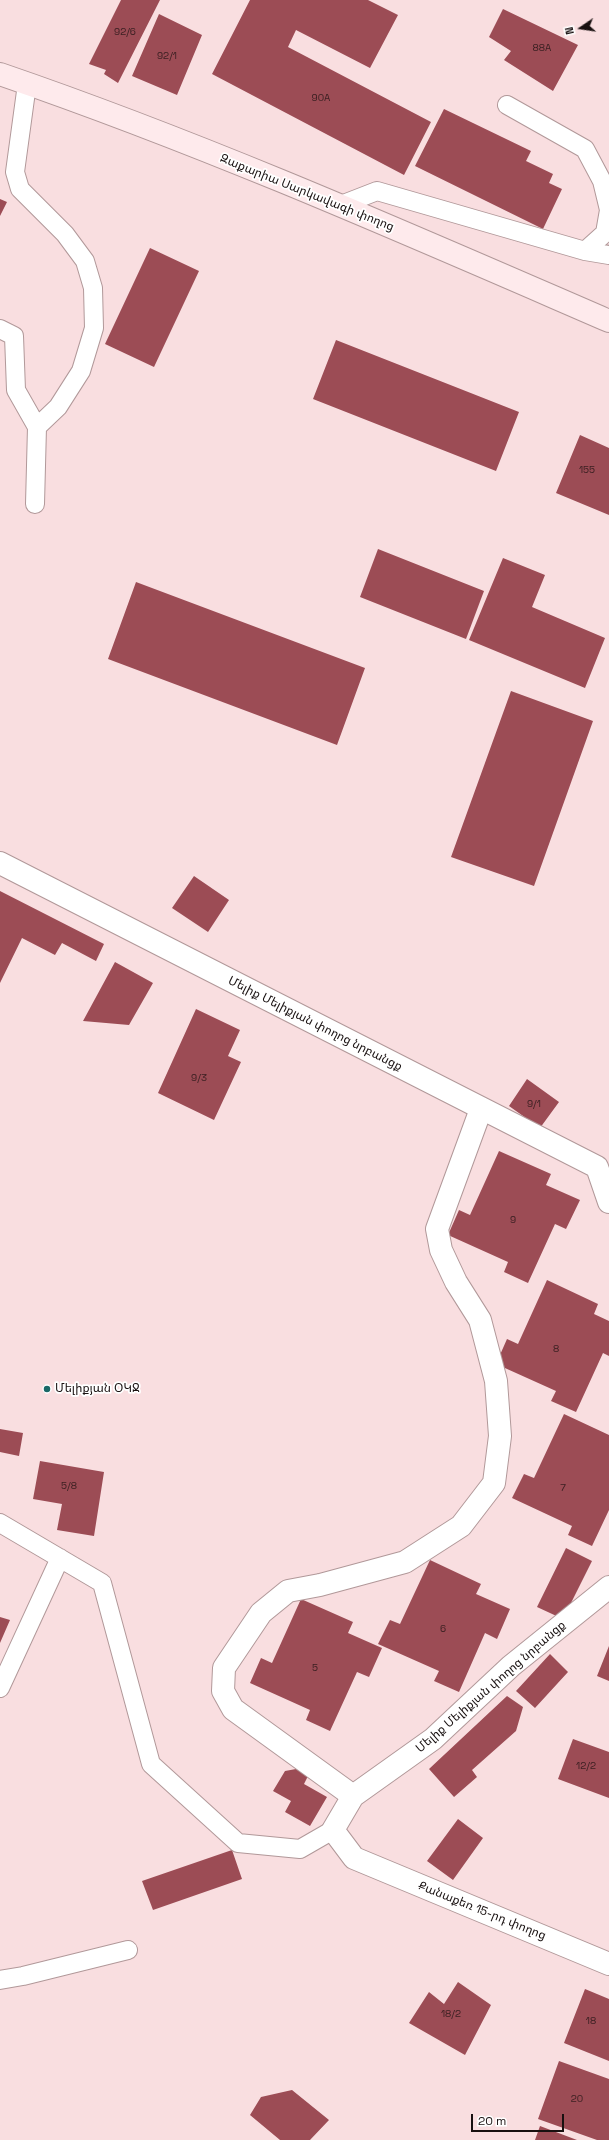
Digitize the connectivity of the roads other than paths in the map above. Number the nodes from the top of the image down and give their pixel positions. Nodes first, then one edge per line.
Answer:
1 (0, 74) edge
2 (27, 84) junction
3 (508, 105) dead end
4 (341, 205) junction
5 (585, 251) junction
6 (609, 255) edge
7 (609, 321) edge
8 (0, 329) edge
9 (37, 427) junction
10 (35, 504) dead end
11 (0, 863) edge
12 (481, 1109) junction
13 (609, 1202) edge
14 (0, 1523) edge
15 (60, 1558) junction
16 (609, 1587) edge
17 (0, 1688) edge
18 (353, 1796) junction
19 (333, 1830) junction
20 (128, 1950) dead end
21 (609, 1964) edge
22 (0, 1980) edge

1 - 2 main road, Զաքարիա Սարկավագի փողոց
2 - 4 main road, Զաքարիա Սարկավագի փողոց
2 - 9 lane
3 - 5 lane
4 - 5 lane
4 - 7 main road, Զաքարիա Սարկավագի փողոց
5 - 6 lane
8 - 9 lane
9 - 10 lane
11 - 12 street, Մելիք Մելիքյան փողոց նրբանցք
12 - 13 street, Մելիք Մելիքյան փողոց նրբանցք
12 - 18 street
14 - 15 lane
15 - 17 lane
15 - 19 lane
16 - 18 street, Մելիք Մելիքյան փողոց նրբանցք
18 - 19 street, Մելիք Մելիքյան փողոց նրբանցք
19 - 21 street, Քանաքեռ 15-րդ փողոց
20 - 22 lane

